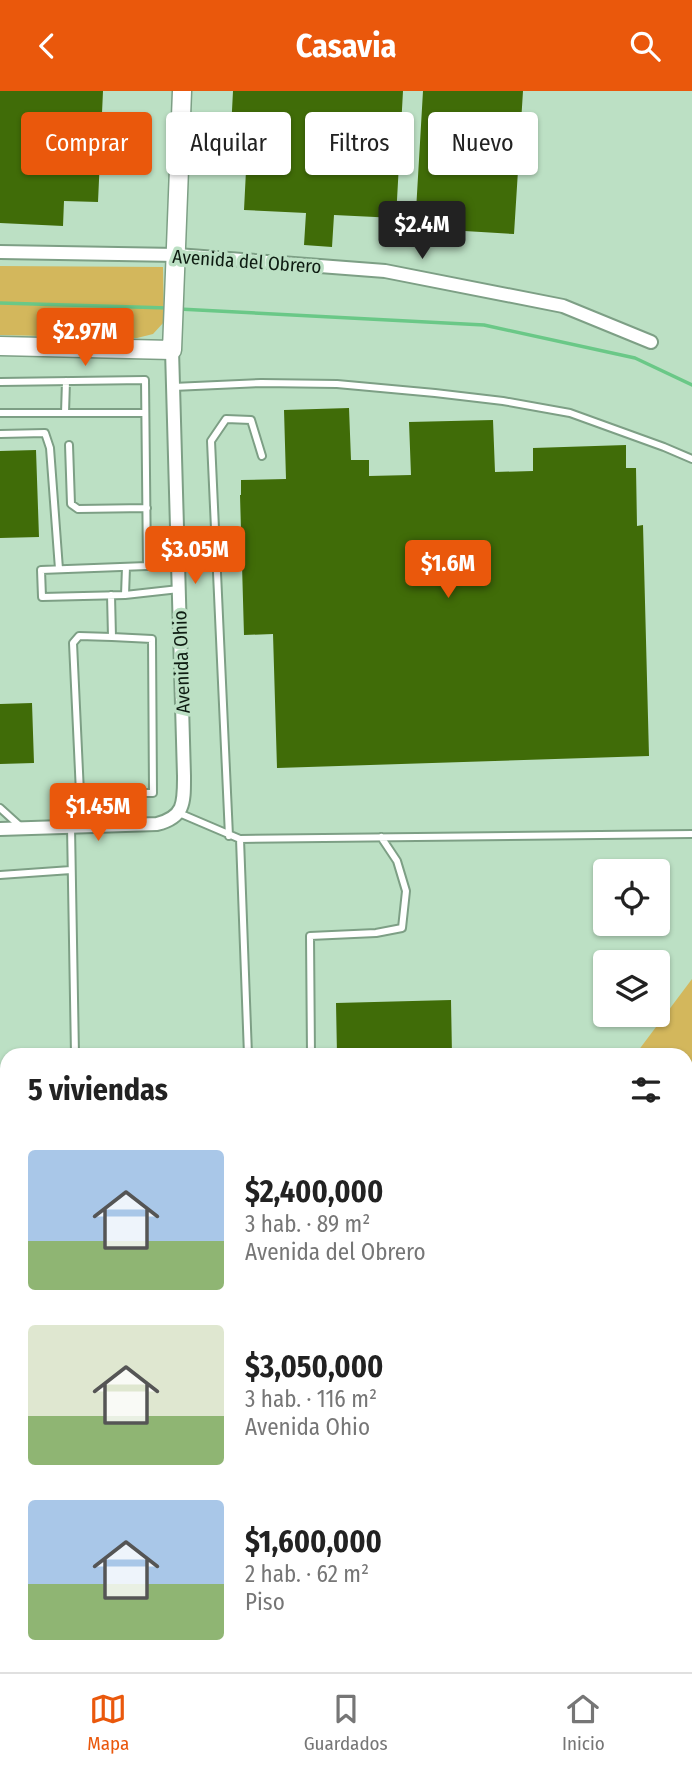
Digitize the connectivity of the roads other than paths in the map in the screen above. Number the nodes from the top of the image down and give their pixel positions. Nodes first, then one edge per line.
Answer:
1 (182, 91) edge
2 (0, 253) edge
3 (177, 255) junction
4 (173, 335) junction
5 (651, 342) dead end
6 (0, 346) edge
7 (66, 381) junction
8 (0, 382) edge
9 (172, 387) junction
10 (0, 413) edge
11 (65, 413) junction
12 (145, 413) junction
13 (0, 434) edge
14 (69, 445) dead end
15 (262, 456) dead end
16 (692, 459) edge
17 (146, 508) junction
18 (178, 561) junction
19 (148, 566) junction
20 (125, 567) junction
21 (59, 569) junction
22 (179, 589) junction
23 (111, 595) junction
24 (125, 595) junction
25 (112, 637) junction
26 (0, 808) edge
27 (179, 813) junction
28 (71, 827) junction
29 (22, 828) junction
30 (0, 829) edge
31 (692, 834) edge
32 (229, 836) junction
33 (381, 837) junction
34 (240, 839) junction
35 (71, 870) junction
36 (0, 875) edge
37 (75, 1048) edge
38 (248, 1048) edge
39 (312, 1048) edge

1 - 3 street, Avenida Ohio
2 - 3 street, Avenida del Obrero
3 - 4 street, Avenida Ohio
3 - 5 street, Avenida del Obrero
4 - 6 street
4 - 9 street, Avenida Ohio
7 - 8 lane
7 - 11 lane
7 - 12 lane
9 - 16 lane
9 - 18 street, Avenida Ohio
10 - 11 lane
11 - 12 lane
12 - 17 lane
13 - 21 lane
14 - 17 lane
15 - 32 lane
17 - 19 lane
18 - 19 lane
18 - 22 street, Avenida Ohio
19 - 20 lane
20 - 21 lane
20 - 24 lane
21 - 23 lane
22 - 24 lane
22 - 27 street, Avenida Ohio
23 - 24 lane
23 - 25 lane
25 - 25 lane
26 - 29 lane
27 - 28 street
27 - 32 lane
28 - 29 street
28 - 35 lane
29 - 30 street
31 - 33 lane
32 - 34 lane
33 - 34 lane
33 - 39 lane
34 - 38 lane
35 - 36 lane
35 - 37 lane

